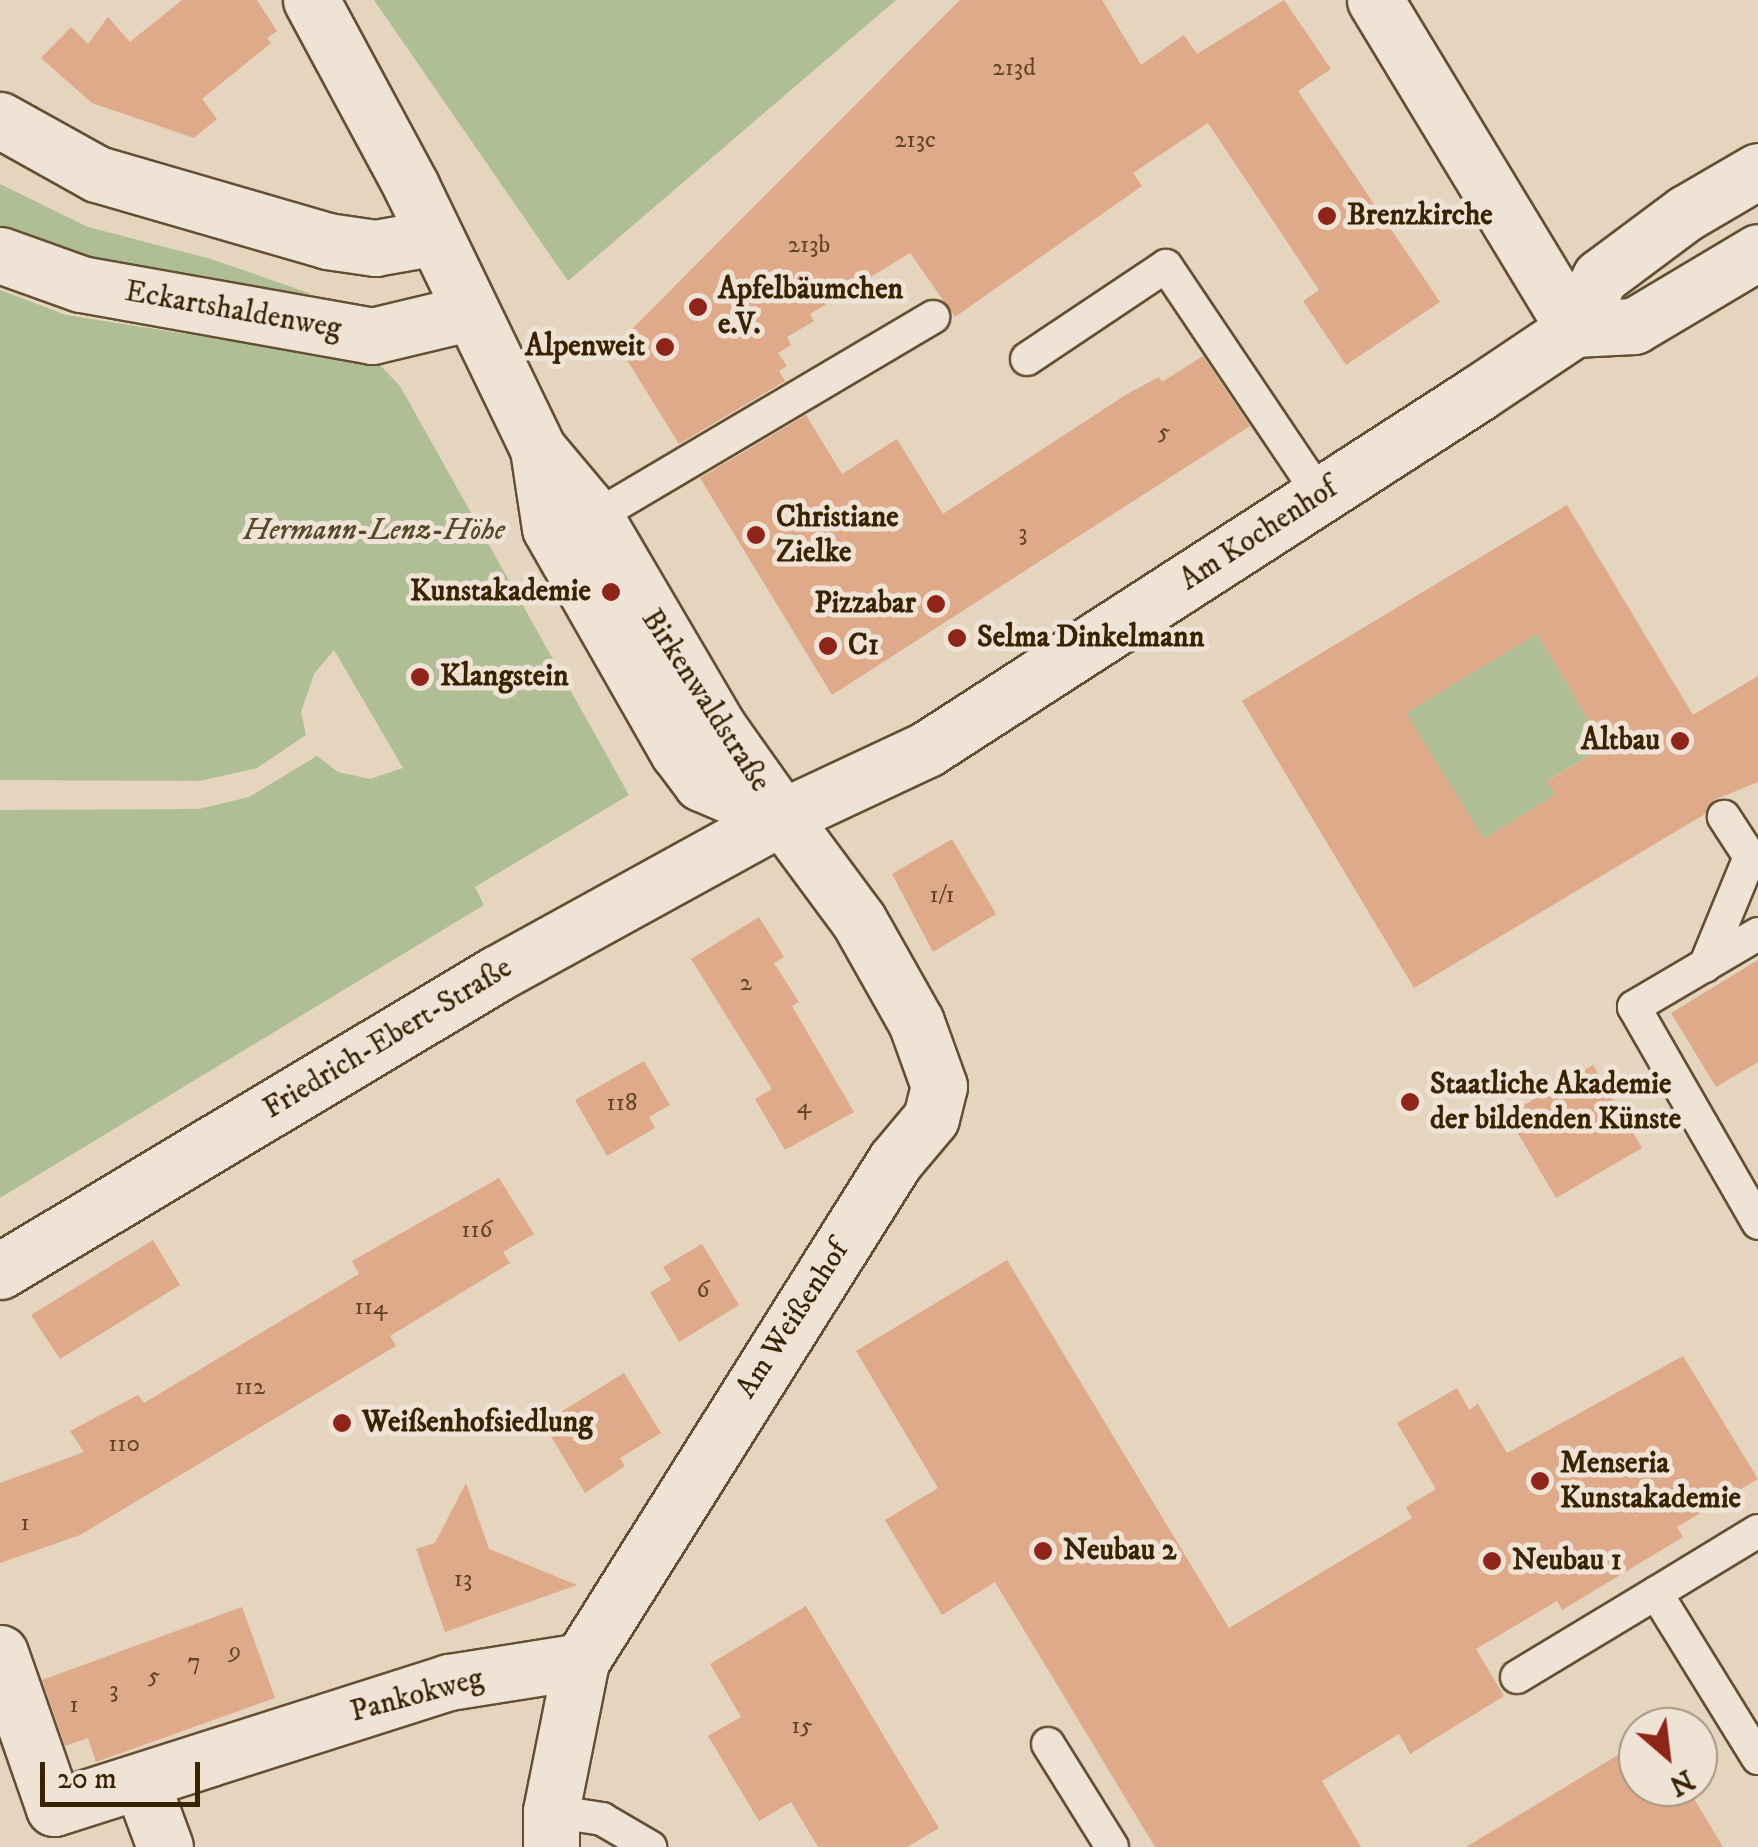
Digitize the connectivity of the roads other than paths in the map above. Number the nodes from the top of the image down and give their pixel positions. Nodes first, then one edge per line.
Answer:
1 (311, 0) edge
2 (1375, 0) edge
3 (0, 120) edge
4 (1758, 171) edge
5 (432, 238) junction
6 (1758, 252) edge
7 (0, 255) edge
8 (468, 313) junction
9 (933, 317) dead end
10 (1574, 330) junction
11 (1027, 358) dead end
12 (538, 450) junction
13 (1320, 496) junction
14 (595, 517) junction
15 (782, 817) junction
16 (1724, 817) dead end
17 (1758, 934) edge
18 (1705, 966) junction
19 (1756, 1213) edge
20 (0, 1270) edge
21 (1758, 1532) edge
22 (1656, 1593) junction
23 (0, 1652) edge
24 (581, 1661) junction
25 (1517, 1677) dead end
26 (1048, 1744) dead end
27 (1758, 1758) edge
28 (142, 1782) junction
29 (551, 1829) edge
30 (166, 1847) edge
31 (650, 1847) edge
32 (1112, 1847) edge

1 - 5 street, Birkenwaldstraße
2 - 10 street
3 - 5 street
4 - 10 street
5 - 8 street, Birkenwaldstraße
6 - 10 street, Am Kochenhof
7 - 8 street, Eckartshaldenweg
8 - 12 street, Birkenwaldstraße
9 - 14 lane
10 - 13 street, Am Kochenhof
11 - 13 lane
12 - 14 street, Birkenwaldstraße
12 - 15 street, Birkenwaldstraße
13 - 15 street, Am Kochenhof
14 - 15 street, Birkenwaldstraße
15 - 20 street, Friedrich-Ebert-Straße
15 - 24 street, Am Weißenhof
16 - 18 lane
17 - 18 lane
18 - 19 lane
21 - 22 lane
22 - 25 lane
22 - 27 lane
23 - 28 street, Pankokweg
24 - 28 street, Pankokweg
24 - 29 street, Am Weißenhof
26 - 32 lane
28 - 30 street
29 - 31 lane

